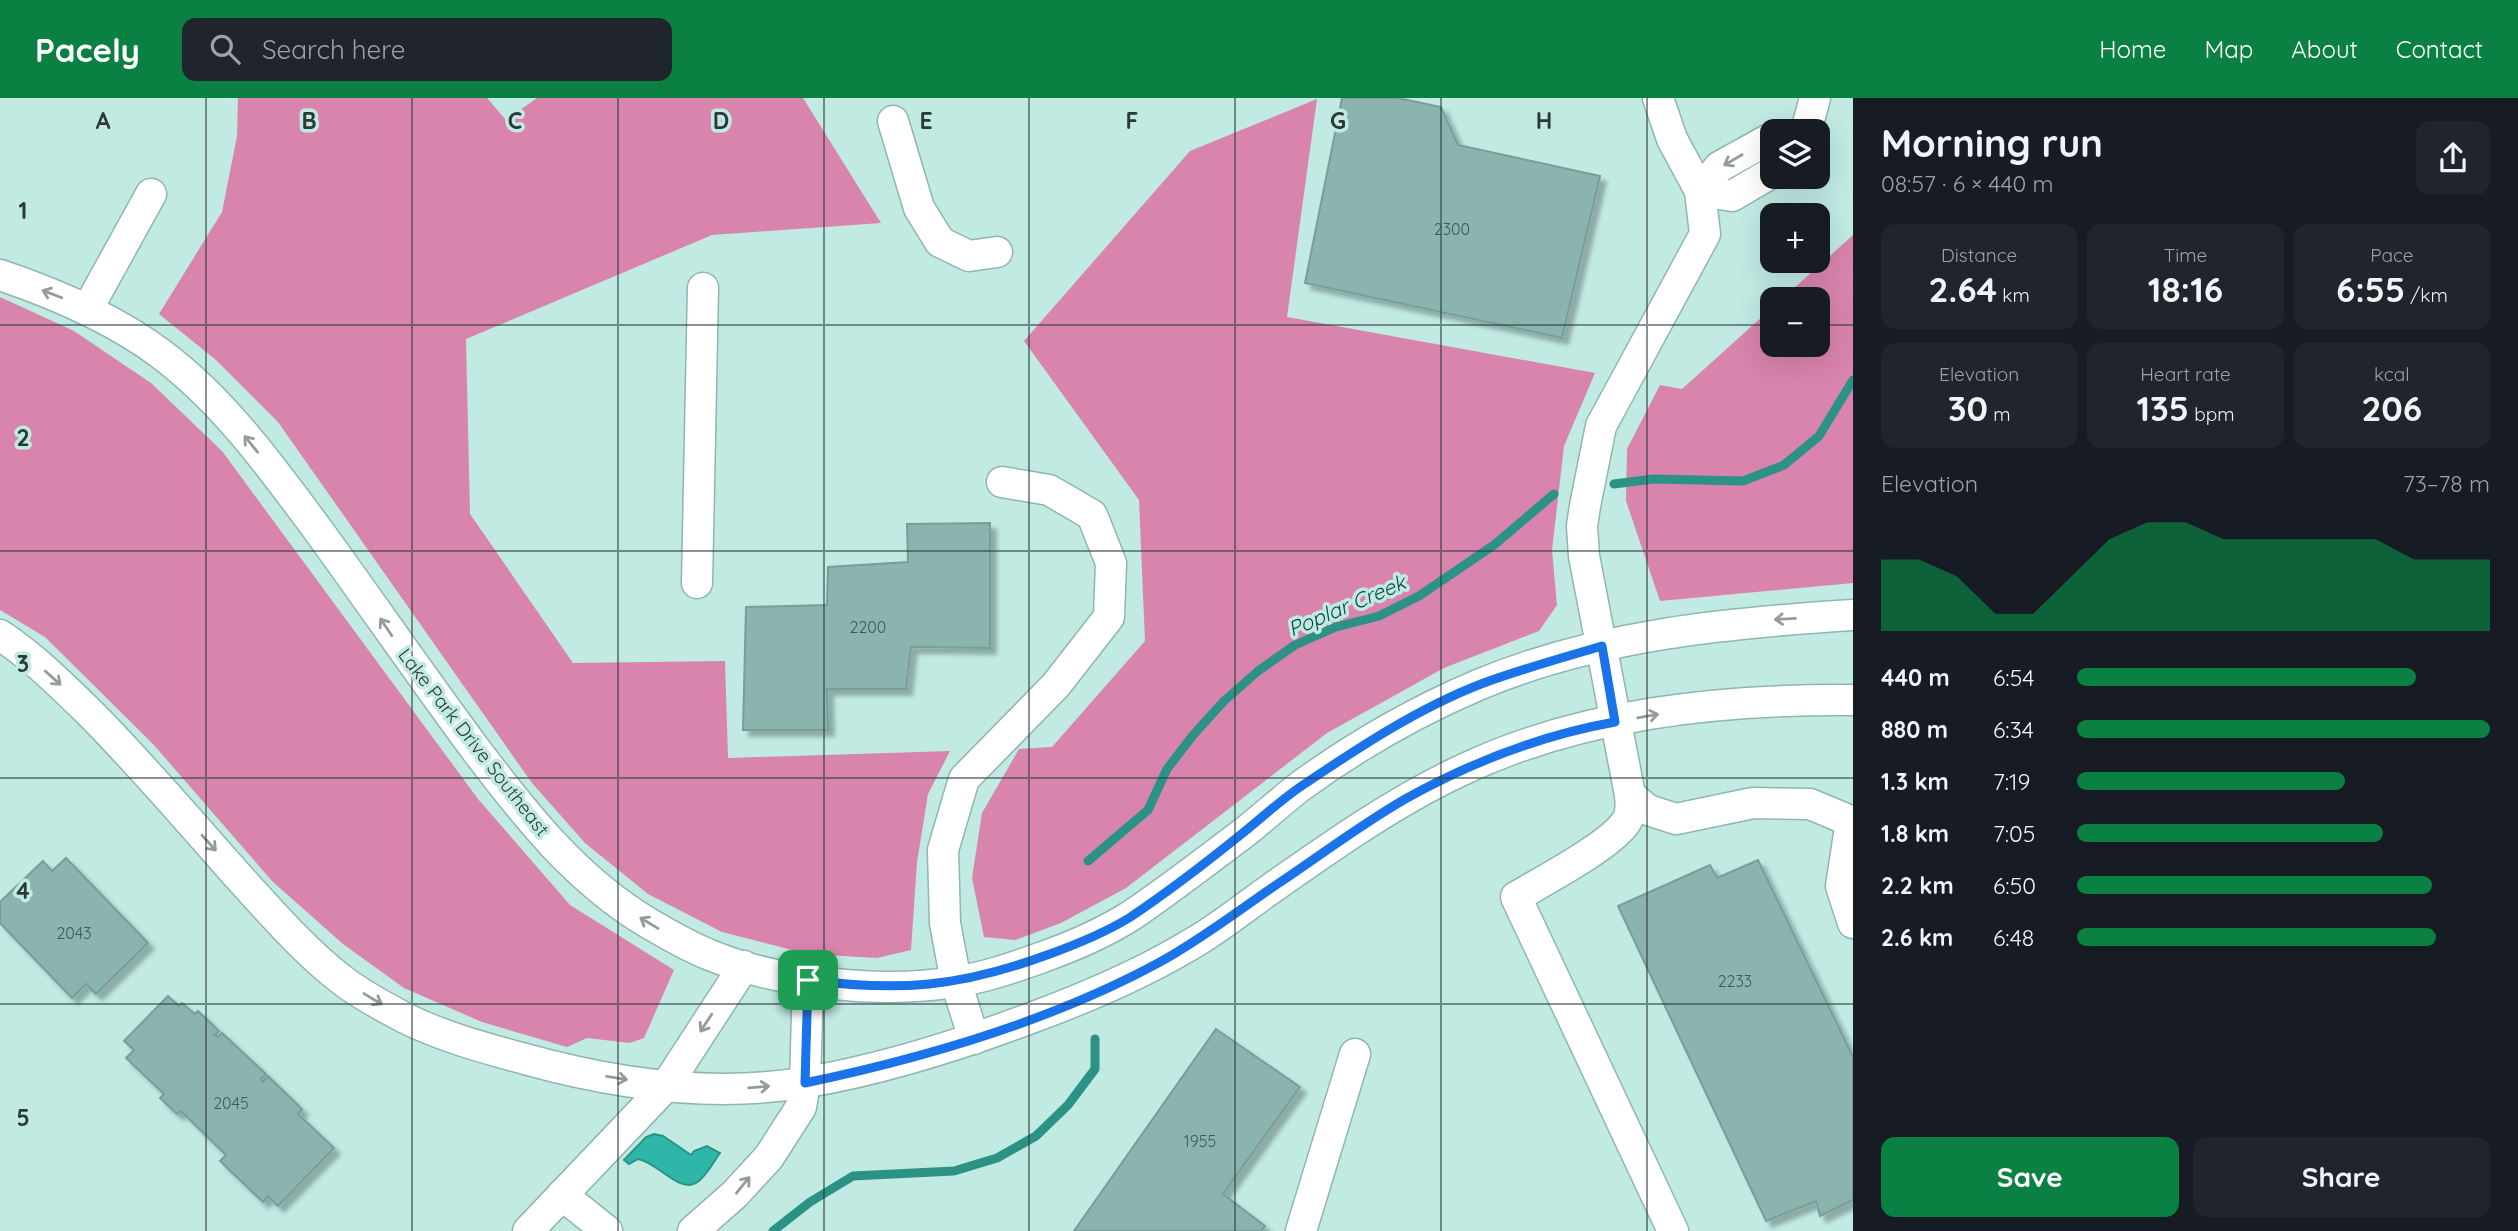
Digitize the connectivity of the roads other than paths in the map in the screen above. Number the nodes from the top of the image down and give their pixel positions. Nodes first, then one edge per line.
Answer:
1 (1658, 98) edge
2 (1815, 98) edge
3 (1809, 119) edge
4 (893, 121) dead end
5 (1760, 144) edge
6 (1760, 180) edge
7 (1700, 191) junction
8 (151, 194) dead end
9 (997, 252) dead end
10 (0, 275) edge
11 (703, 288) dead end
12 (87, 310) junction
13 (1002, 482) dead end
14 (697, 583) dead end
15 (1853, 615) edge
16 (0, 635) edge
17 (1602, 646) junction
18 (1853, 700) edge
19 (1615, 722) junction
20 (1630, 795) junction
21 (1852, 821) edge
22 (1853, 923) edge
23 (744, 966) junction
24 (808, 980) junction
25 (956, 982) junction
26 (974, 1039) junction
27 (1355, 1054) dead end
28 (805, 1083) junction
29 (666, 1086) junction
30 (562, 1195) junction
31 (528, 1231) edge
32 (607, 1231) edge
33 (694, 1231) edge
34 (1301, 1231) edge
35 (1673, 1231) edge

1 - 7 street
2 - 3 street
4 - 9 street
5 -> 7 street
6 - 7 street
7 - 17 street
8 - 12 street
12 -> 10 street, Lake Park Drive Southeast
11 - 14 street
23 -> 12 street, Lake Park Drive Southeast
13 - 25 street
15 -> 17 street, Lake Park Drive Southeast
16 -> 29 street
17 - 19 street
17 - 25 street, Lake Park Drive Southeast
19 -> 18 street
19 - 20 street
19 - 26 street
20 - 21 street
20 - 35 street
21 - 22 street
23 - 24 street, Lake Park Drive Southeast
23 -> 29 street
24 - 25 street, Lake Park Drive Southeast
24 - 28 street
25 - 26 street
26 - 28 street
27 - 34 street
29 -> 28 street
33 -> 28 street
29 - 30 street
30 - 31 street
30 - 32 street

